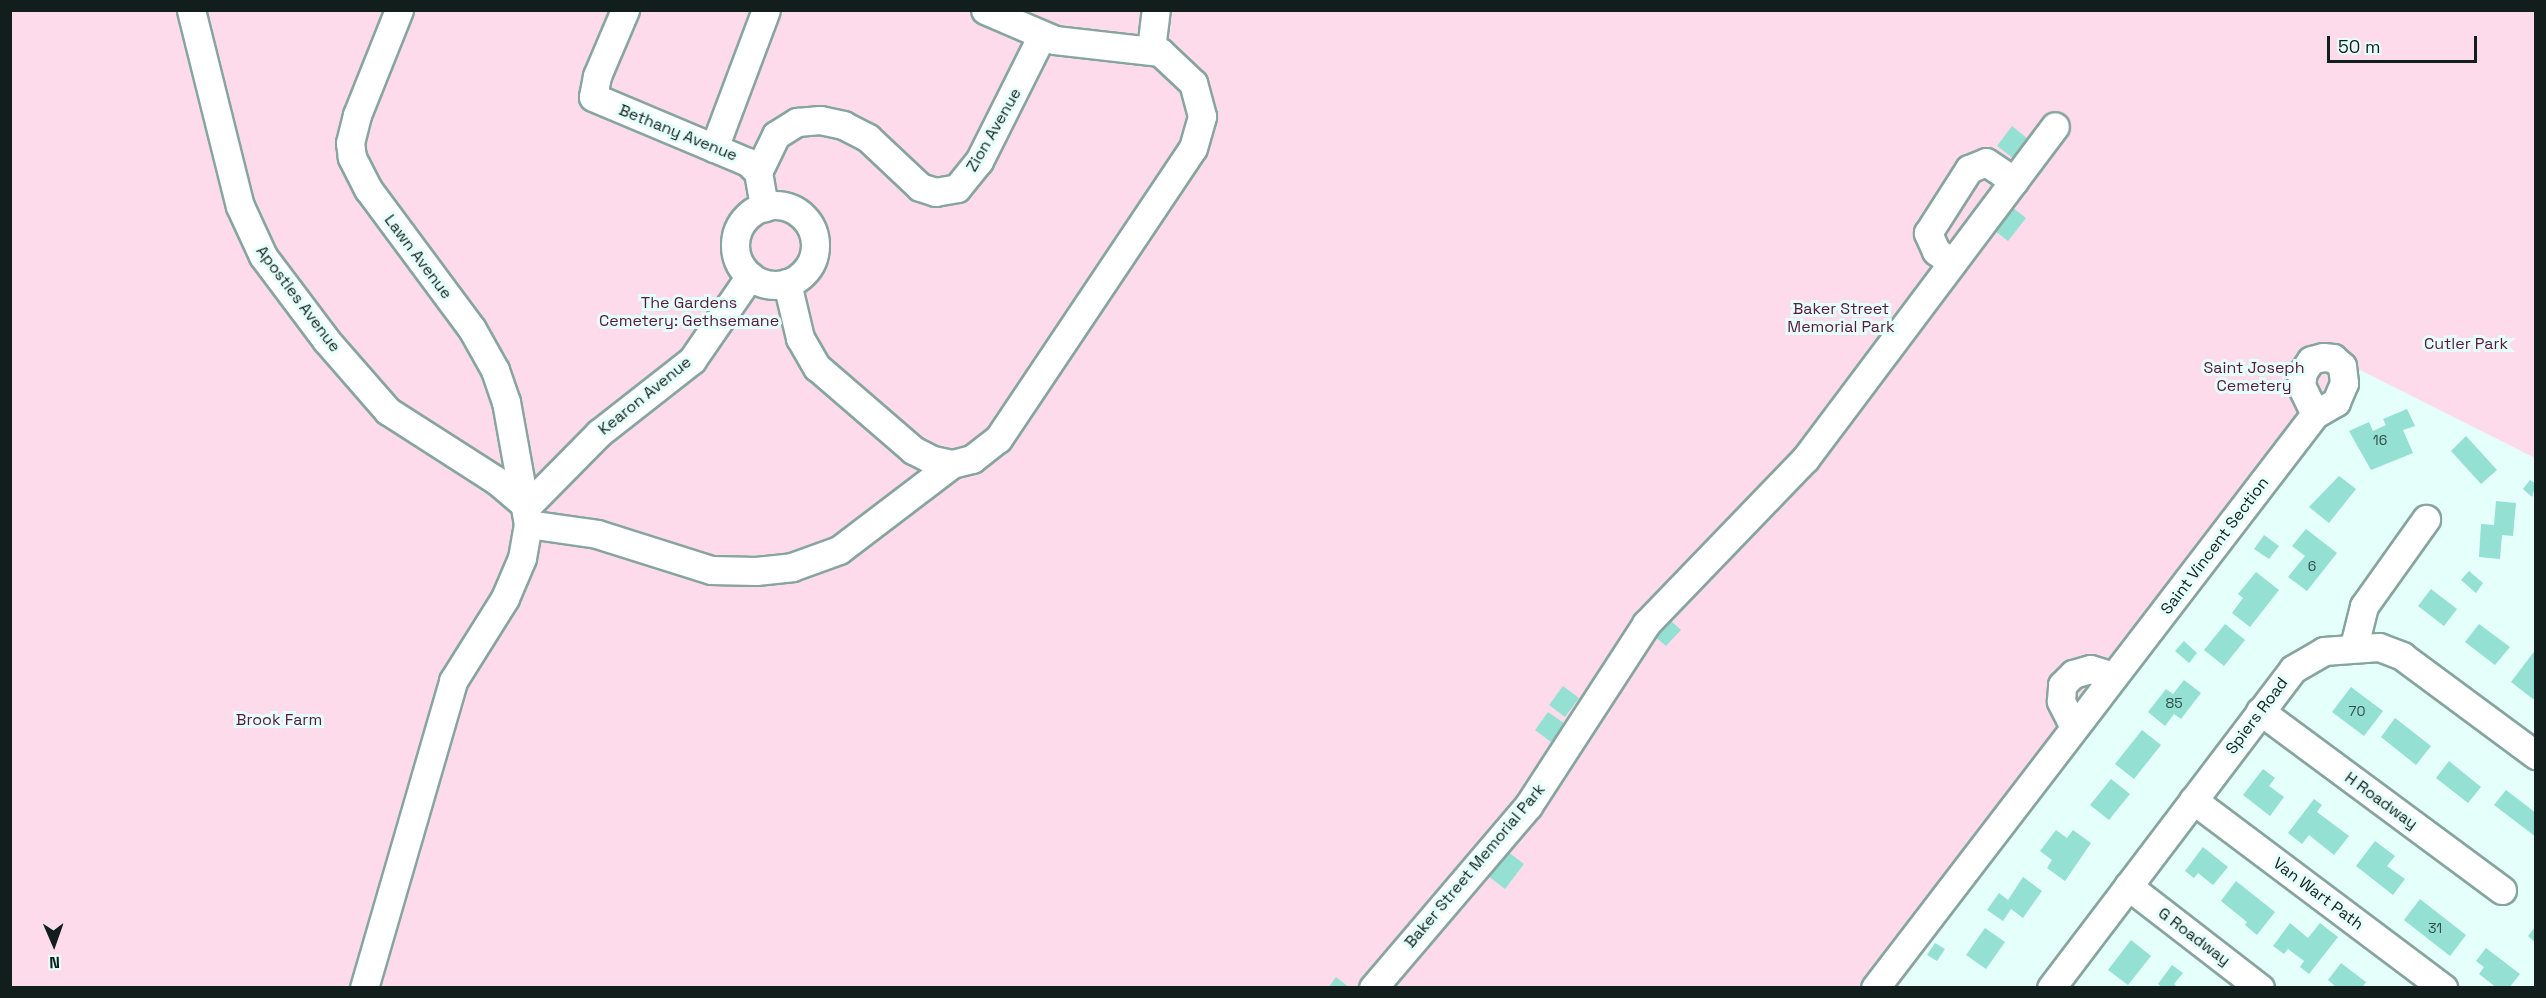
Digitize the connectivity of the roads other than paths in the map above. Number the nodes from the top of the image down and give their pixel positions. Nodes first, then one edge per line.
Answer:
1 (191, 10) edge
2 (399, 10) edge
3 (625, 10) edge
4 (766, 10) edge
5 (985, 10) edge
6 (1156, 10) edge
7 (1041, 37) junction
8 (1151, 49) junction
9 (2055, 126) dead end
10 (714, 148) junction
11 (758, 172) junction
12 (2014, 181) junction
13 (764, 207) junction
14 (1952, 263) junction
15 (750, 276) junction
16 (787, 283) junction
17 (2315, 414) dead end
18 (952, 464) junction
19 (527, 515) junction
20 (2426, 519) dead end
21 (2354, 646) junction
22 (2260, 711) junction
23 (2535, 755) edge
24 (2193, 800) junction
25 (2128, 886) junction
26 (2502, 890) dead end
27 (2058, 985) edge
28 (364, 987) edge
29 (1374, 987) edge
30 (1875, 987) edge
31 (2260, 987) edge
32 (2443, 987) edge

1 - 19 street, Apostles Avenue
2 - 19 street, Lawn Avenue
3 - 10 street, Bethany Avenue
4 - 10 street
5 - 7 street
6 - 8 street
7 - 8 street
7 - 11 street, Zion Avenue
8 - 18 street
9 - 12 street, Baker Street Memorial Park
10 - 11 street, Bethany Avenue
11 - 13 street
12 - 14 street, Baker Street Memorial Park
12 - 14 street
13 - 15 street
13 - 16 street
14 - 29 street, Baker Street Memorial Park
15 - 16 street
15 - 19 street, Kearon Avenue
16 - 18 street
17 - 30 street, Saint Vincent Section
18 - 19 street
19 - 28 street
20 - 21 street
21 - 22 street, Spiers Road
21 - 23 street, Spiers Road
22 - 24 street, Spiers Road
22 - 26 street, H Roadway
24 - 25 street, Spiers Road
24 - 32 street, Van Wart Path
25 - 27 street, Spiers Road
25 - 31 street, G Roadway

